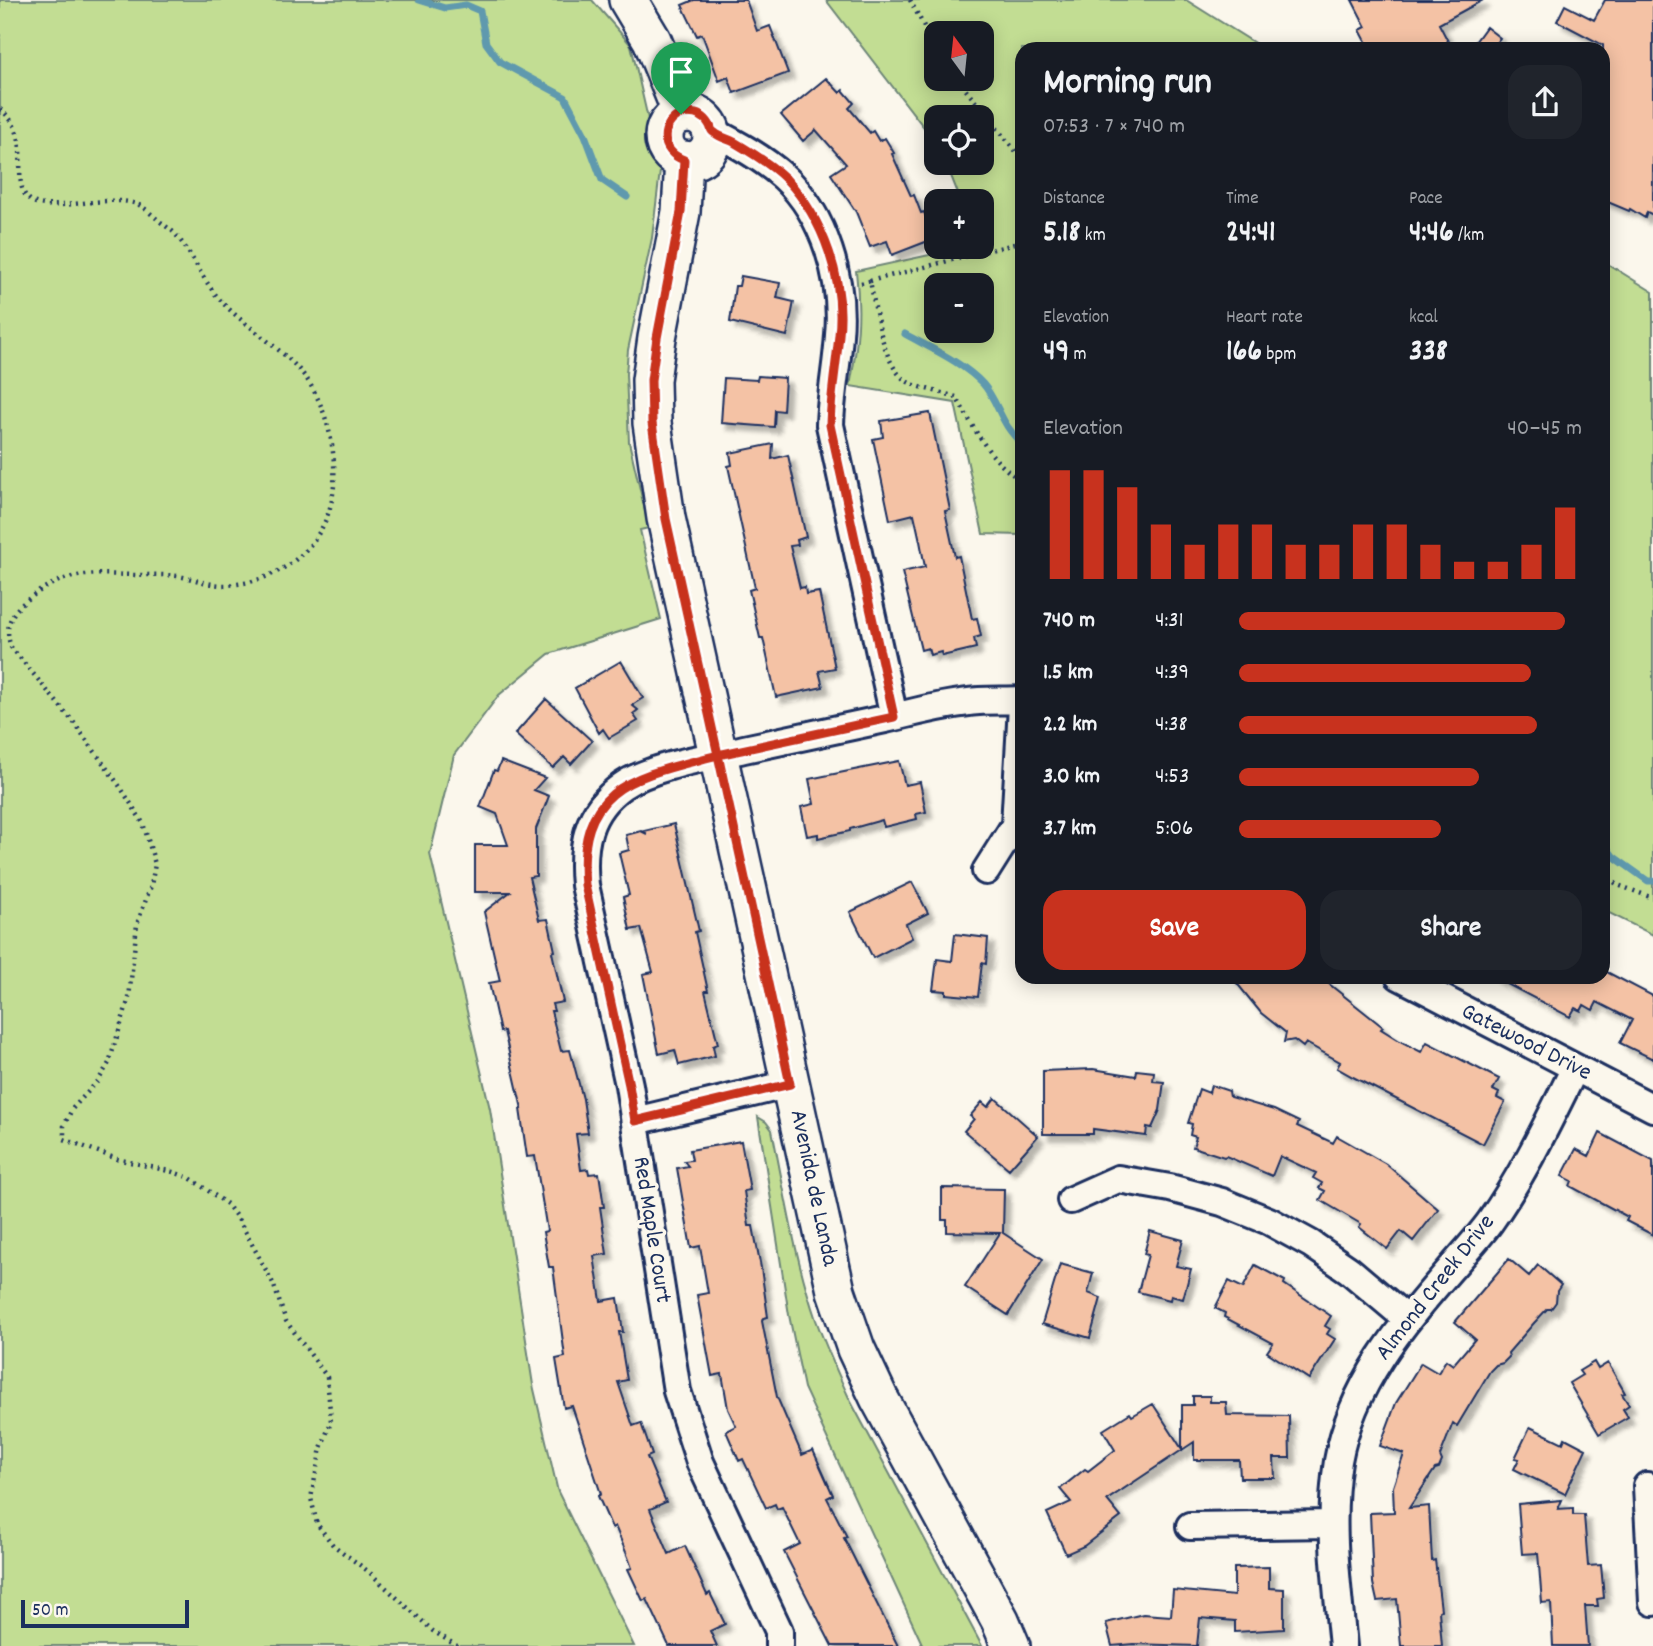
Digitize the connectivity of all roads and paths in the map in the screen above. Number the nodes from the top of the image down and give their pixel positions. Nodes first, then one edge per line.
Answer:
1 (628, 0) edge
2 (910, 0) edge
3 (924, 26) edge
4 (967, 91) edge
5 (0, 108) edge
6 (697, 123) junction
7 (1015, 150) edge
8 (1015, 244) edge
9 (870, 281) junction
10 (853, 285) dead end
11 (1015, 476) edge
12 (1015, 700) edge
13 (894, 717) junction
14 (718, 755) junction
15 (1015, 825) edge
16 (986, 871) dead end
17 (1610, 879) edge
18 (1653, 898) edge
19 (1414, 984) edge
20 (1576, 1068) junction
21 (790, 1084) junction
22 (1653, 1108) edge
23 (635, 1121) junction
24 (1071, 1200) dead end
25 (1407, 1319) junction
26 (1647, 1486) dead end
27 (1332, 1524) junction
28 (1191, 1526) dead end
29 (1653, 1602) edge
30 (457, 1646) edge
31 (779, 1646) edge
32 (1011, 1646) edge
33 (1343, 1646) edge

1 - 6 street
2 - 3 path
4 - 7 path
5 - 30 path
6 - 13 street
6 - 14 street, Avenida de Landa
8 - 9 path
9 - 10 path
9 - 11 path
12 - 13 street
13 - 14 street
14 - 21 street, Avenida de Landa
14 - 23 street, Red Maple Court
15 - 16 street
17 - 18 path
19 - 20 street, Gatewood Drive
20 - 22 street, Gatewood Drive
20 - 25 street, Almond Creek Drive
21 - 23 street
21 - 32 street, Avenida de Landa
23 - 31 street, Red Maple Court
24 - 25 street
25 - 27 street, Almond Creek Drive
26 - 29 street
27 - 28 street
27 - 33 street, Almond Creek Drive

